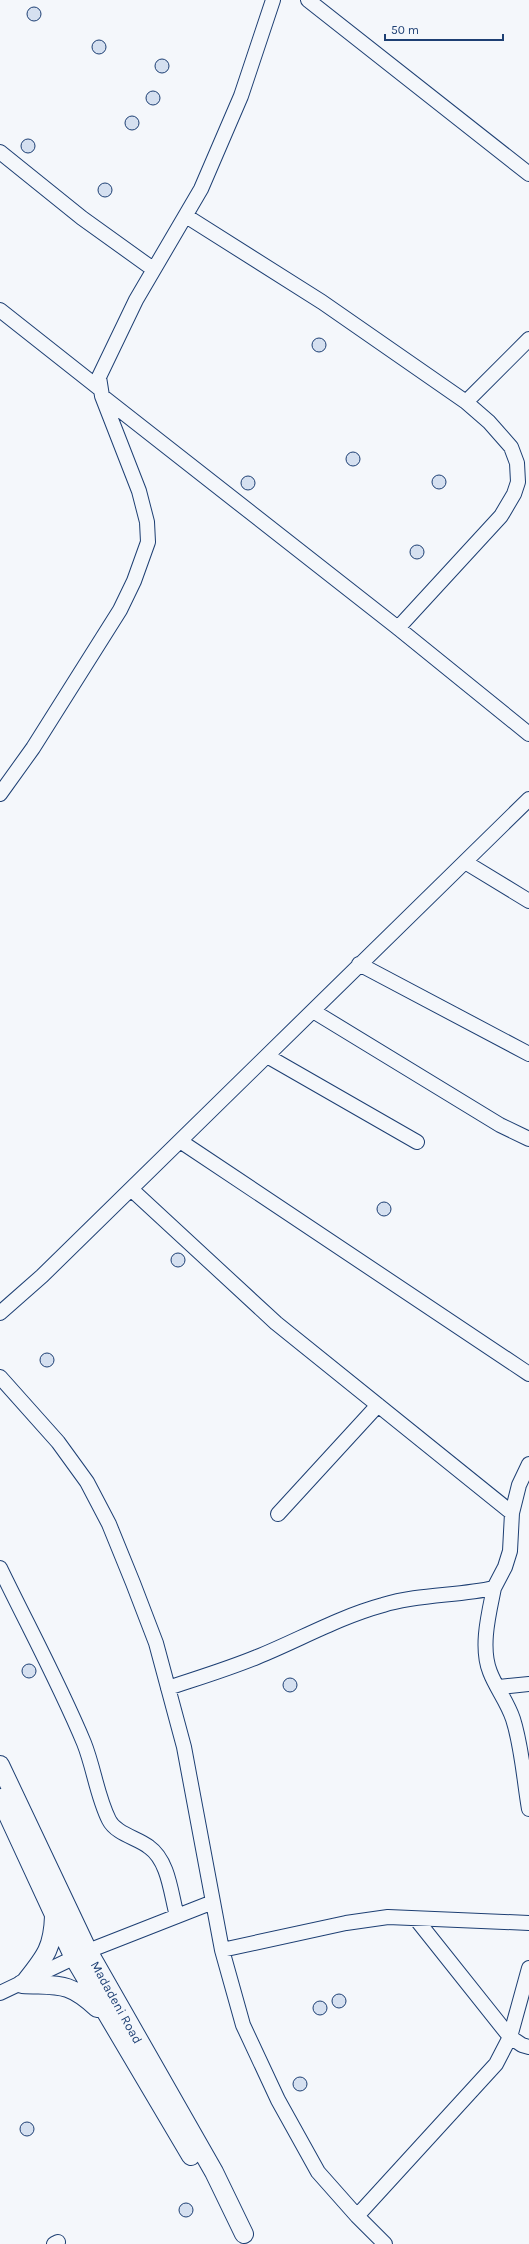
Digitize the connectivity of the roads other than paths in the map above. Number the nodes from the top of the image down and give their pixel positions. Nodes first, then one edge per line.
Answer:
1 (273, 0) edge
2 (308, 0) edge
3 (0, 152) edge
4 (529, 174) edge
5 (186, 216) junction
6 (153, 269) junction
7 (0, 310) edge
8 (529, 339) edge
9 (101, 392) junction
10 (466, 402) junction
11 (398, 628) junction
12 (529, 734) edge
13 (0, 794) edge
14 (528, 800) edge
15 (465, 862) junction
16 (529, 901) edge
17 (359, 964) junction
18 (313, 1011) junction
19 (529, 1054) edge
20 (267, 1056) junction
21 (529, 1140) edge
22 (180, 1141) junction
23 (418, 1142) dead end
24 (131, 1189) junction
25 (0, 1313) edge
26 (529, 1374) edge
27 (0, 1377) edge
28 (378, 1405) junction
29 (529, 1464) edge
30 (512, 1513) junction
31 (278, 1514) dead end
32 (0, 1568) edge
33 (494, 1588) junction
34 (529, 1684) edge
35 (499, 1687) junction
36 (168, 1688) junction
37 (0, 1764) edge
38 (0, 1798) edge
39 (529, 1809) edge
40 (213, 1902) junction
41 (54, 1915) junction
42 (176, 1916) junction
43 (416, 1919) junction
44 (529, 1923) edge
45 (222, 1950) junction
46 (81, 1955) junction
47 (529, 1968) edge
48 (24, 1982) junction
49 (0, 1994) edge
50 (112, 2023) junction
51 (510, 2037) junction
52 (529, 2047) edge
53 (357, 2216) junction
54 (247, 2239) edge
55 (385, 2244) edge

1 - 5 street
2 - 4 street
3 - 6 street
5 - 6 street
5 - 10 street
6 - 9 street
7 - 9 street
8 - 10 street
9 - 11 street
9 - 13 street
10 - 11 street
11 - 12 street
14 - 15 street
15 - 16 street
15 - 17 street
17 - 18 street
17 - 19 street
18 - 20 street
18 - 21 street
20 - 22 street
20 - 23 street
22 - 24 street
22 - 26 street
24 - 25 street
24 - 28 street
27 - 36 street
28 - 30 street
28 - 31 street
29 - 30 street
30 - 33 street
32 - 42 street
33 - 35 street
33 - 36 street
34 - 35 street
35 - 39 street
36 - 40 street
37 - 46 street, Madadeni Road
38 - 41 street, Madadeni Road
40 - 42 street
40 - 45 street
41 - 46 street, Madadeni Road
41 - 48 street
42 - 46 street
43 - 44 street
43 - 45 street
43 - 51 street
45 - 53 street
46 - 48 street
46 - 50 street, Madadeni Road
46 - 54 street, Madadeni Road
47 - 51 street
48 - 49 street
48 - 50 street
50 - 54 street, Madadeni Road
51 - 52 street
51 - 53 street
53 - 55 street

